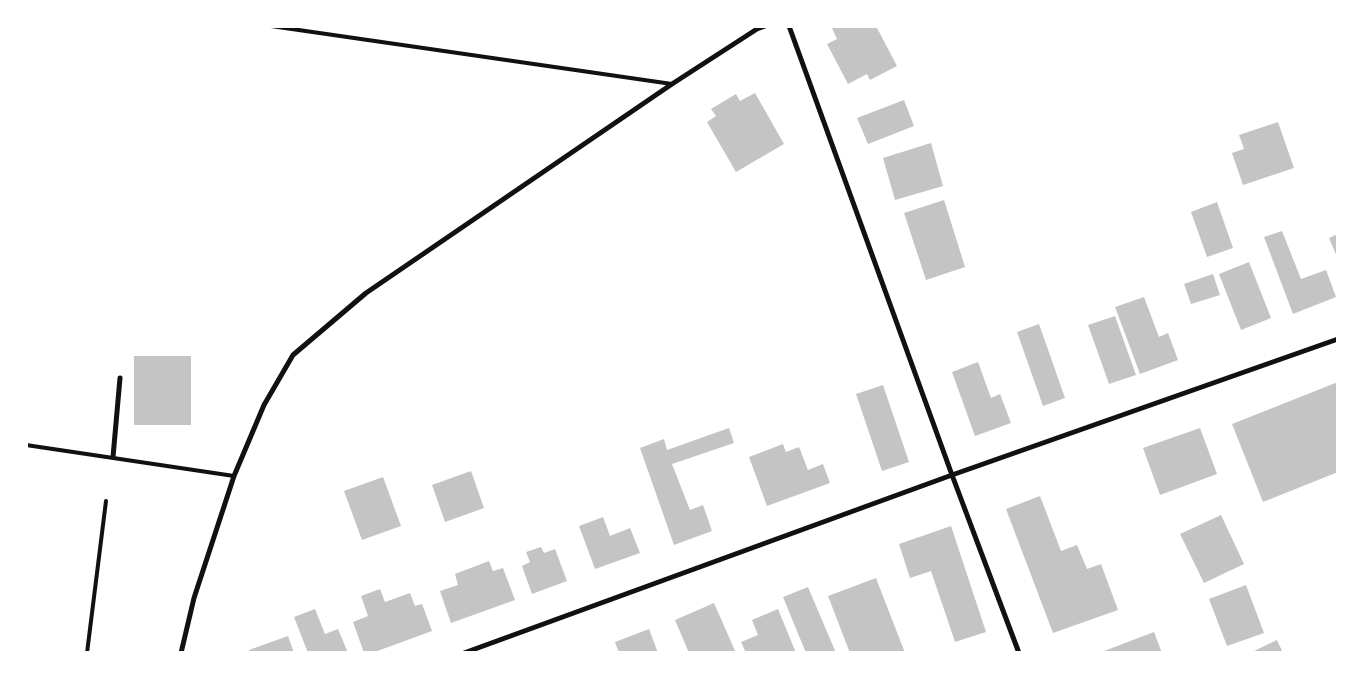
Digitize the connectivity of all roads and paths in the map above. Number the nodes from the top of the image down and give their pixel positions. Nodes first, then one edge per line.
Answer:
1 (270, 26) edge
2 (765, 26) edge
3 (789, 26) edge
4 (672, 84) junction
5 (1338, 339) edge
6 (120, 378) dead end
7 (26, 445) edge
8 (113, 457) junction
9 (952, 475) junction
10 (234, 476) junction
11 (106, 501) dead end
12 (87, 653) edge
13 (181, 653) edge
14 (464, 653) edge
15 (1019, 653) edge

1 - 4 lane
2 - 4 street
3 - 9 street
4 - 10 street
5 - 9 street
6 - 8 street
7 - 8 lane
8 - 10 lane
9 - 14 street
9 - 15 street
10 - 13 street
11 - 12 lane

